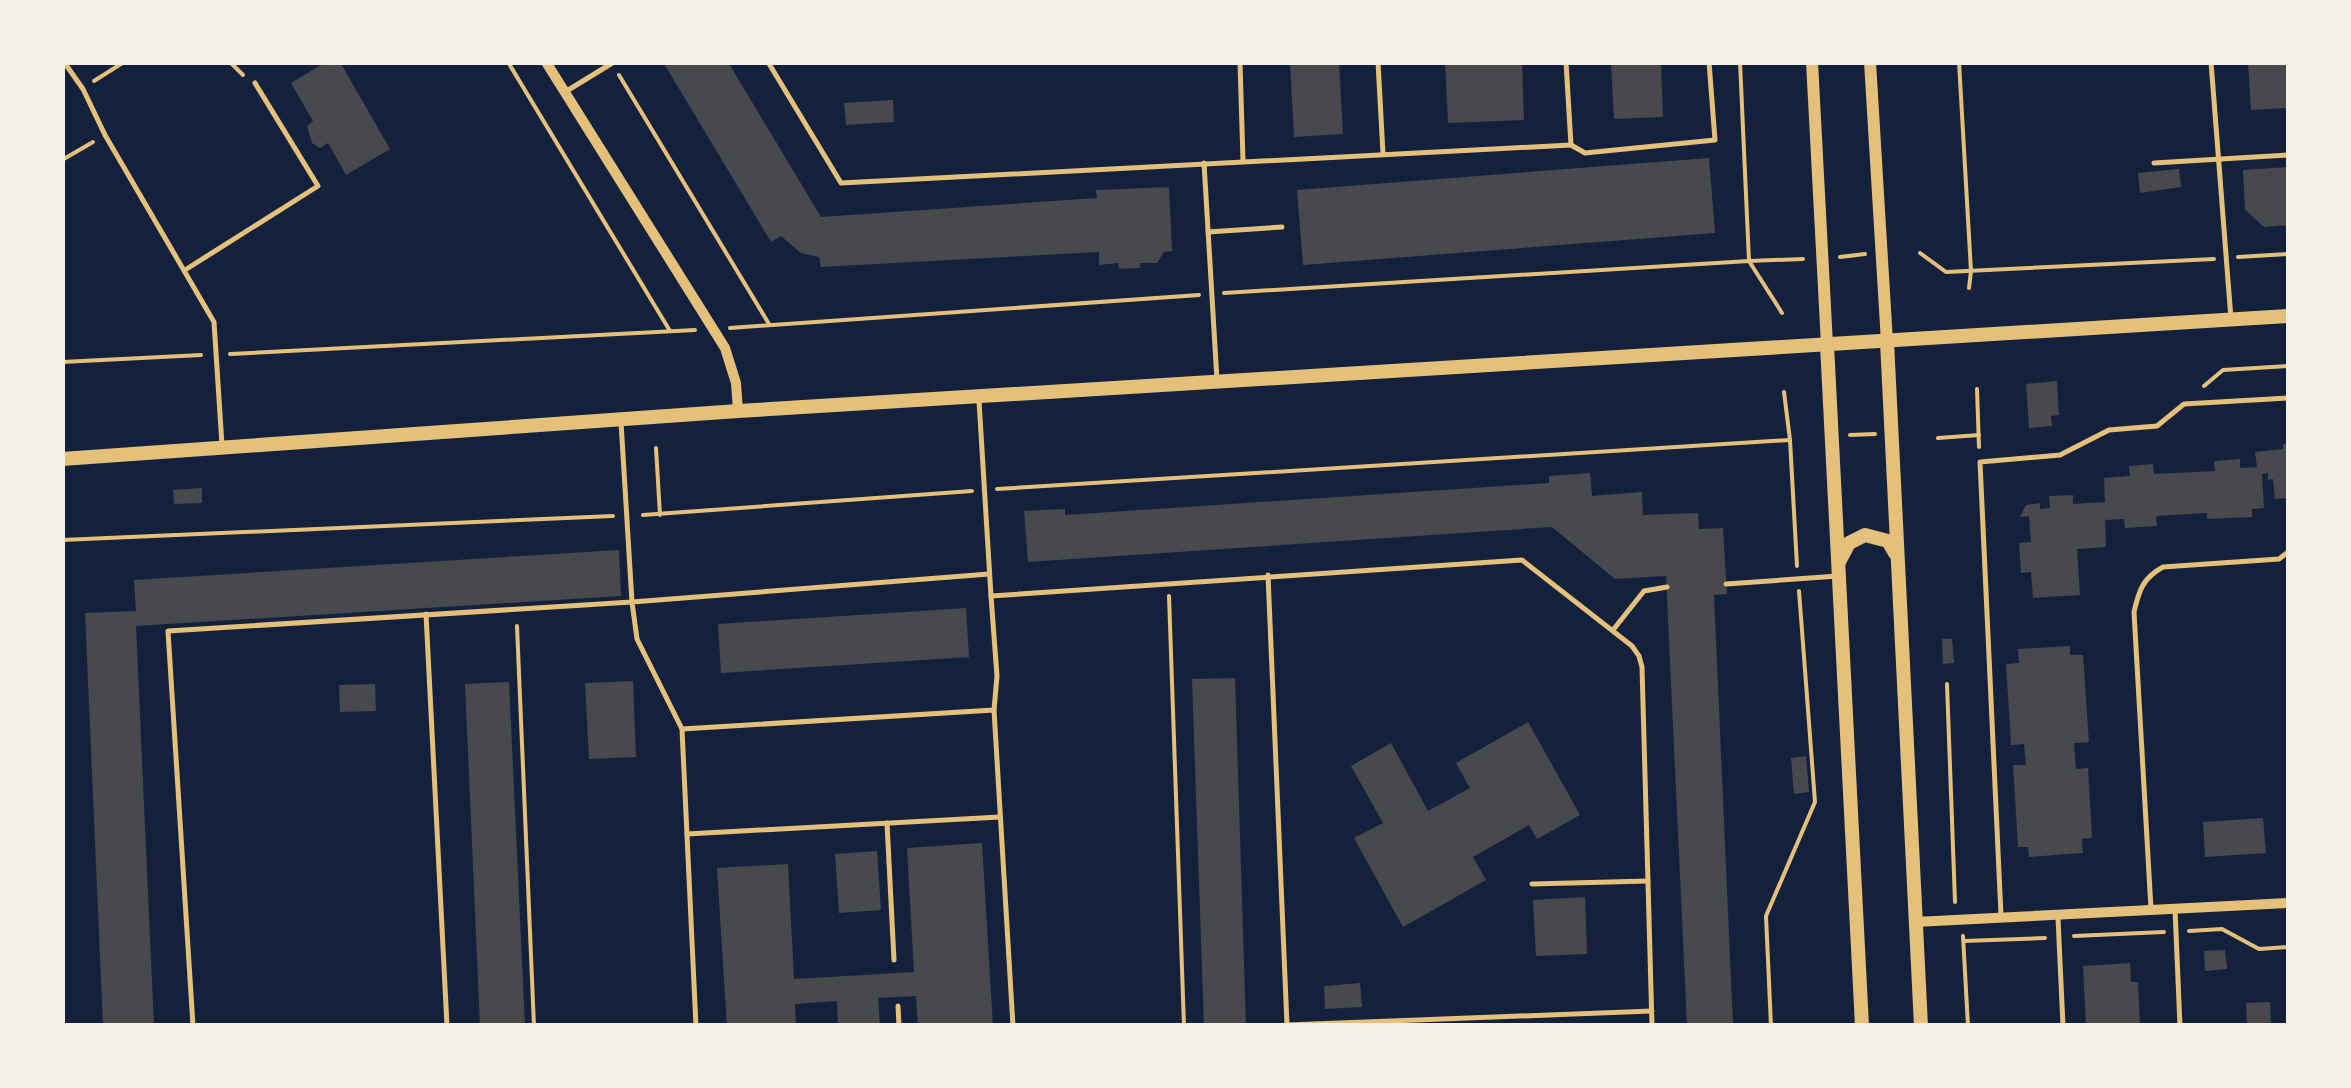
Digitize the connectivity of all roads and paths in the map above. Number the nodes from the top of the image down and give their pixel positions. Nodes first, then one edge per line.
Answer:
1 (64, 62) edge
2 (508, 62) edge
3 (546, 62) edge
4 (768, 62) edge
5 (1240, 62) edge
6 (1378, 62) edge
7 (1566, 62) edge
8 (1709, 62) edge
9 (1740, 62) edge
10 (1812, 62) edge
11 (1870, 62) edge
12 (1959, 62) edge
13 (2210, 62) edge
14 (613, 63) edge
15 (256, 84) dead end
16 (565, 92) junction
17 (105, 135) junction
18 (1571, 145) junction
19 (1383, 154) junction
20 (2288, 155) edge
21 (2218, 159) junction
22 (62, 160) edge
23 (1243, 162) junction
24 (1204, 163) junction
25 (2154, 163) dead end
26 (1282, 227) dead end
27 (1208, 232) junction
28 (1920, 253) dead end
29 (1865, 254) dead end
30 (2288, 254) edge
31 (1840, 256) dead end
32 (2226, 258) junction
33 (1803, 259) dead end
34 (1750, 260) junction
35 (185, 270) junction
36 (1971, 271) junction
37 (1969, 288) dead end
38 (1210, 294) junction
39 (1782, 314) dead end
40 (2288, 316) edge
41 (2231, 320) junction
42 (770, 324) junction
43 (714, 329) junction
44 (670, 332) junction
45 (1887, 342) junction
46 (1826, 346) junction
47 (217, 354) junction
48 (62, 362) edge
49 (2288, 366) edge
50 (1217, 382) junction
51 (1977, 390) dead end
52 (1784, 392) dead end
53 (979, 398) junction
54 (2288, 398) edge
55 (2184, 404) junction
56 (738, 411) junction
57 (621, 419) junction
58 (1876, 434) dead end
59 (1848, 435) dead end
60 (1938, 438) dead end
61 (1790, 440) junction
62 (222, 448) junction
63 (656, 448) dead end
64 (62, 459) edge
65 (985, 490) junction
66 (660, 515) junction
67 (626, 516) junction
68 (62, 540) edge
69 (2288, 552) edge
70 (1898, 563) junction
71 (1838, 571) junction
72 (990, 574) junction
73 (1268, 576) junction
74 (1798, 579) junction
75 (1168, 582) junction
76 (1726, 584) dead end
77 (1667, 588) dead end
78 (991, 596) junction
79 (632, 602) junction
80 (516, 609) junction
81 (426, 614) junction
82 (1613, 630) junction
83 (1947, 684) dead end
84 (994, 710) junction
85 (682, 729) junction
86 (1000, 816) junction
87 (887, 823) junction
88 (687, 834) junction
89 (1648, 881) junction
90 (1532, 884) dead end
91 (2288, 903) edge
92 (2175, 909) junction
93 (2151, 910) junction
94 (2058, 914) junction
95 (2001, 918) junction
96 (1959, 919) junction
97 (1916, 922) junction
98 (2176, 931) junction
99 (2059, 937) junction
100 (1964, 942) junction
101 (2288, 948) edge
102 (894, 960) dead end
103 (898, 1006) dead end
104 (1652, 1011) junction
105 (193, 1026) edge
106 (447, 1026) edge
107 (534, 1026) edge
108 (696, 1026) edge
109 (899, 1026) edge
110 (1013, 1026) edge
111 (1184, 1026) edge
112 (1652, 1026) edge
113 (1772, 1026) edge
114 (1862, 1026) edge
115 (1921, 1026) edge
116 (1968, 1026) edge
117 (2063, 1026) edge
118 (2180, 1026) edge

1 - 17 lane
2 - 44 path
3 - 16 street
4 - 24 lane
5 - 23 lane
6 - 19 lane
7 - 18 lane
8 - 18 lane
9 - 34 path
10 - 46 street
11 - 45 street
12 - 36 path
13 - 21 lane
14 - 16 lane
14 - 42 path
15 - 35 lane
16 - 43 street
17 - 22 path
17 - 35 lane
18 - 19 lane
19 - 23 lane
20 - 21 lane
21 - 25 lane
21 - 32 lane
23 - 24 lane
24 - 27 lane
26 - 27 lane
27 - 38 lane
28 - 36 path
29 - 31 path
30 - 32 path
32 - 36 path
32 - 41 lane
33 - 34 path
34 - 38 path
34 - 39 path
35 - 47 lane
36 - 37 path
38 - 42 path
38 - 50 lane
40 - 41 main road
41 - 45 main road
42 - 43 path
43 - 44 path
43 - 56 street
44 - 47 path
45 - 46 main road
45 - 70 main road
46 - 50 main road
46 - 71 main road
47 - 48 path
47 - 62 lane
49 - 55 path
50 - 53 main road
51 - 60 path
52 - 61 path
53 - 56 main road
53 - 65 lane
54 - 55 lane
55 - 95 lane
56 - 57 main road
57 - 62 main road
57 - 67 lane
58 - 59 path
61 - 65 path
61 - 74 path
62 - 64 main road
63 - 66 path
65 - 66 path
65 - 72 lane
66 - 67 path
67 - 68 path
67 - 79 lane
69 - 93 lane
70 - 71 main road
70 - 97 main road
71 - 74 lane
71 - 114 main road
72 - 78 lane
72 - 79 lane
73 - 75 lane
73 - 82 lane
73 - 104 lane
74 - 76 lane
74 - 113 path
75 - 78 lane
75 - 111 path
77 - 82 lane
78 - 84 lane
79 - 80 lane
79 - 85 lane
80 - 81 lane
80 - 107 path
81 - 105 lane
81 - 106 lane
82 - 89 lane
83 - 96 path
84 - 85 lane
84 - 86 lane
85 - 88 lane
86 - 87 lane
86 - 110 lane
87 - 88 lane
87 - 102 lane
88 - 108 lane
89 - 90 lane
89 - 104 lane
91 - 92 street
92 - 93 street
92 - 98 lane
93 - 94 street
94 - 95 street
94 - 99 lane
95 - 96 street
96 - 97 street
96 - 100 path
97 - 115 main road
98 - 99 path
98 - 101 path
98 - 118 lane
99 - 100 path
99 - 117 lane
100 - 116 path
103 - 109 lane
104 - 112 lane

